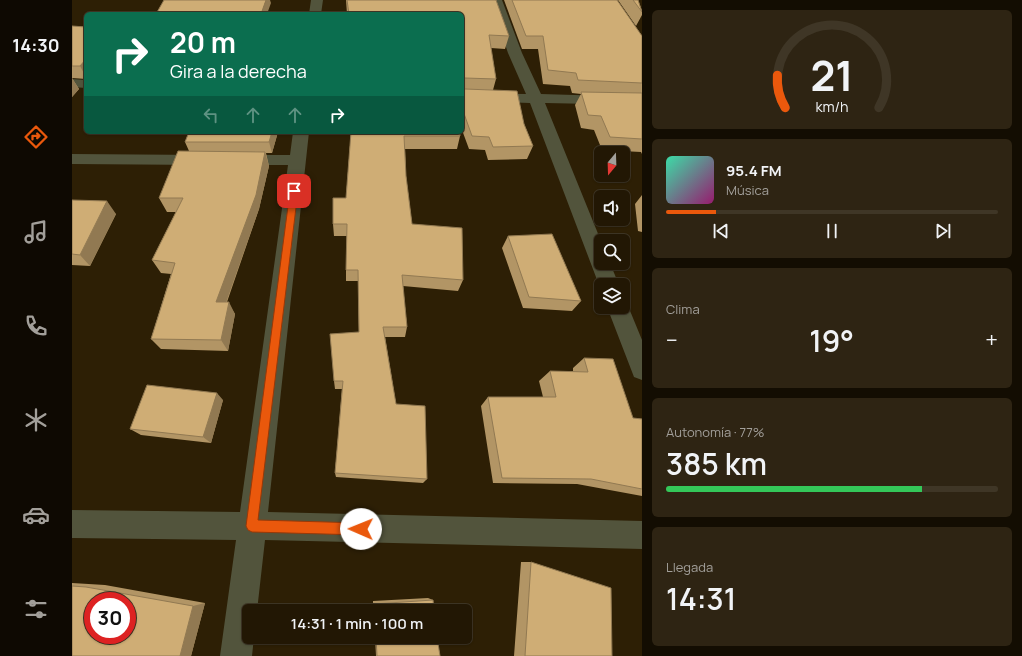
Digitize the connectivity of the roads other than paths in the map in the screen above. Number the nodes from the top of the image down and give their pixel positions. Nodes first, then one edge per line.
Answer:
1 (317, 0) edge
2 (496, 0) edge
3 (315, 12) edge
4 (72, 83) edge
5 (84, 84) edge
6 (464, 97) edge
7 (536, 99) junction
8 (642, 101) edge
9 (301, 134) edge
10 (72, 159) edge
11 (298, 160) junction
12 (606, 278) edge
13 (621, 314) edge
14 (642, 369) edge
15 (72, 524) edge
16 (252, 526) junction
17 (642, 536) edge
18 (236, 656) edge

1 - 3 street
2 - 7 street
4 - 5 street
6 - 7 street
7 - 8 street
7 - 12 street
9 - 11 street
10 - 11 street
11 - 16 street
13 - 14 street
15 - 16 street
16 - 17 street
16 - 18 street

